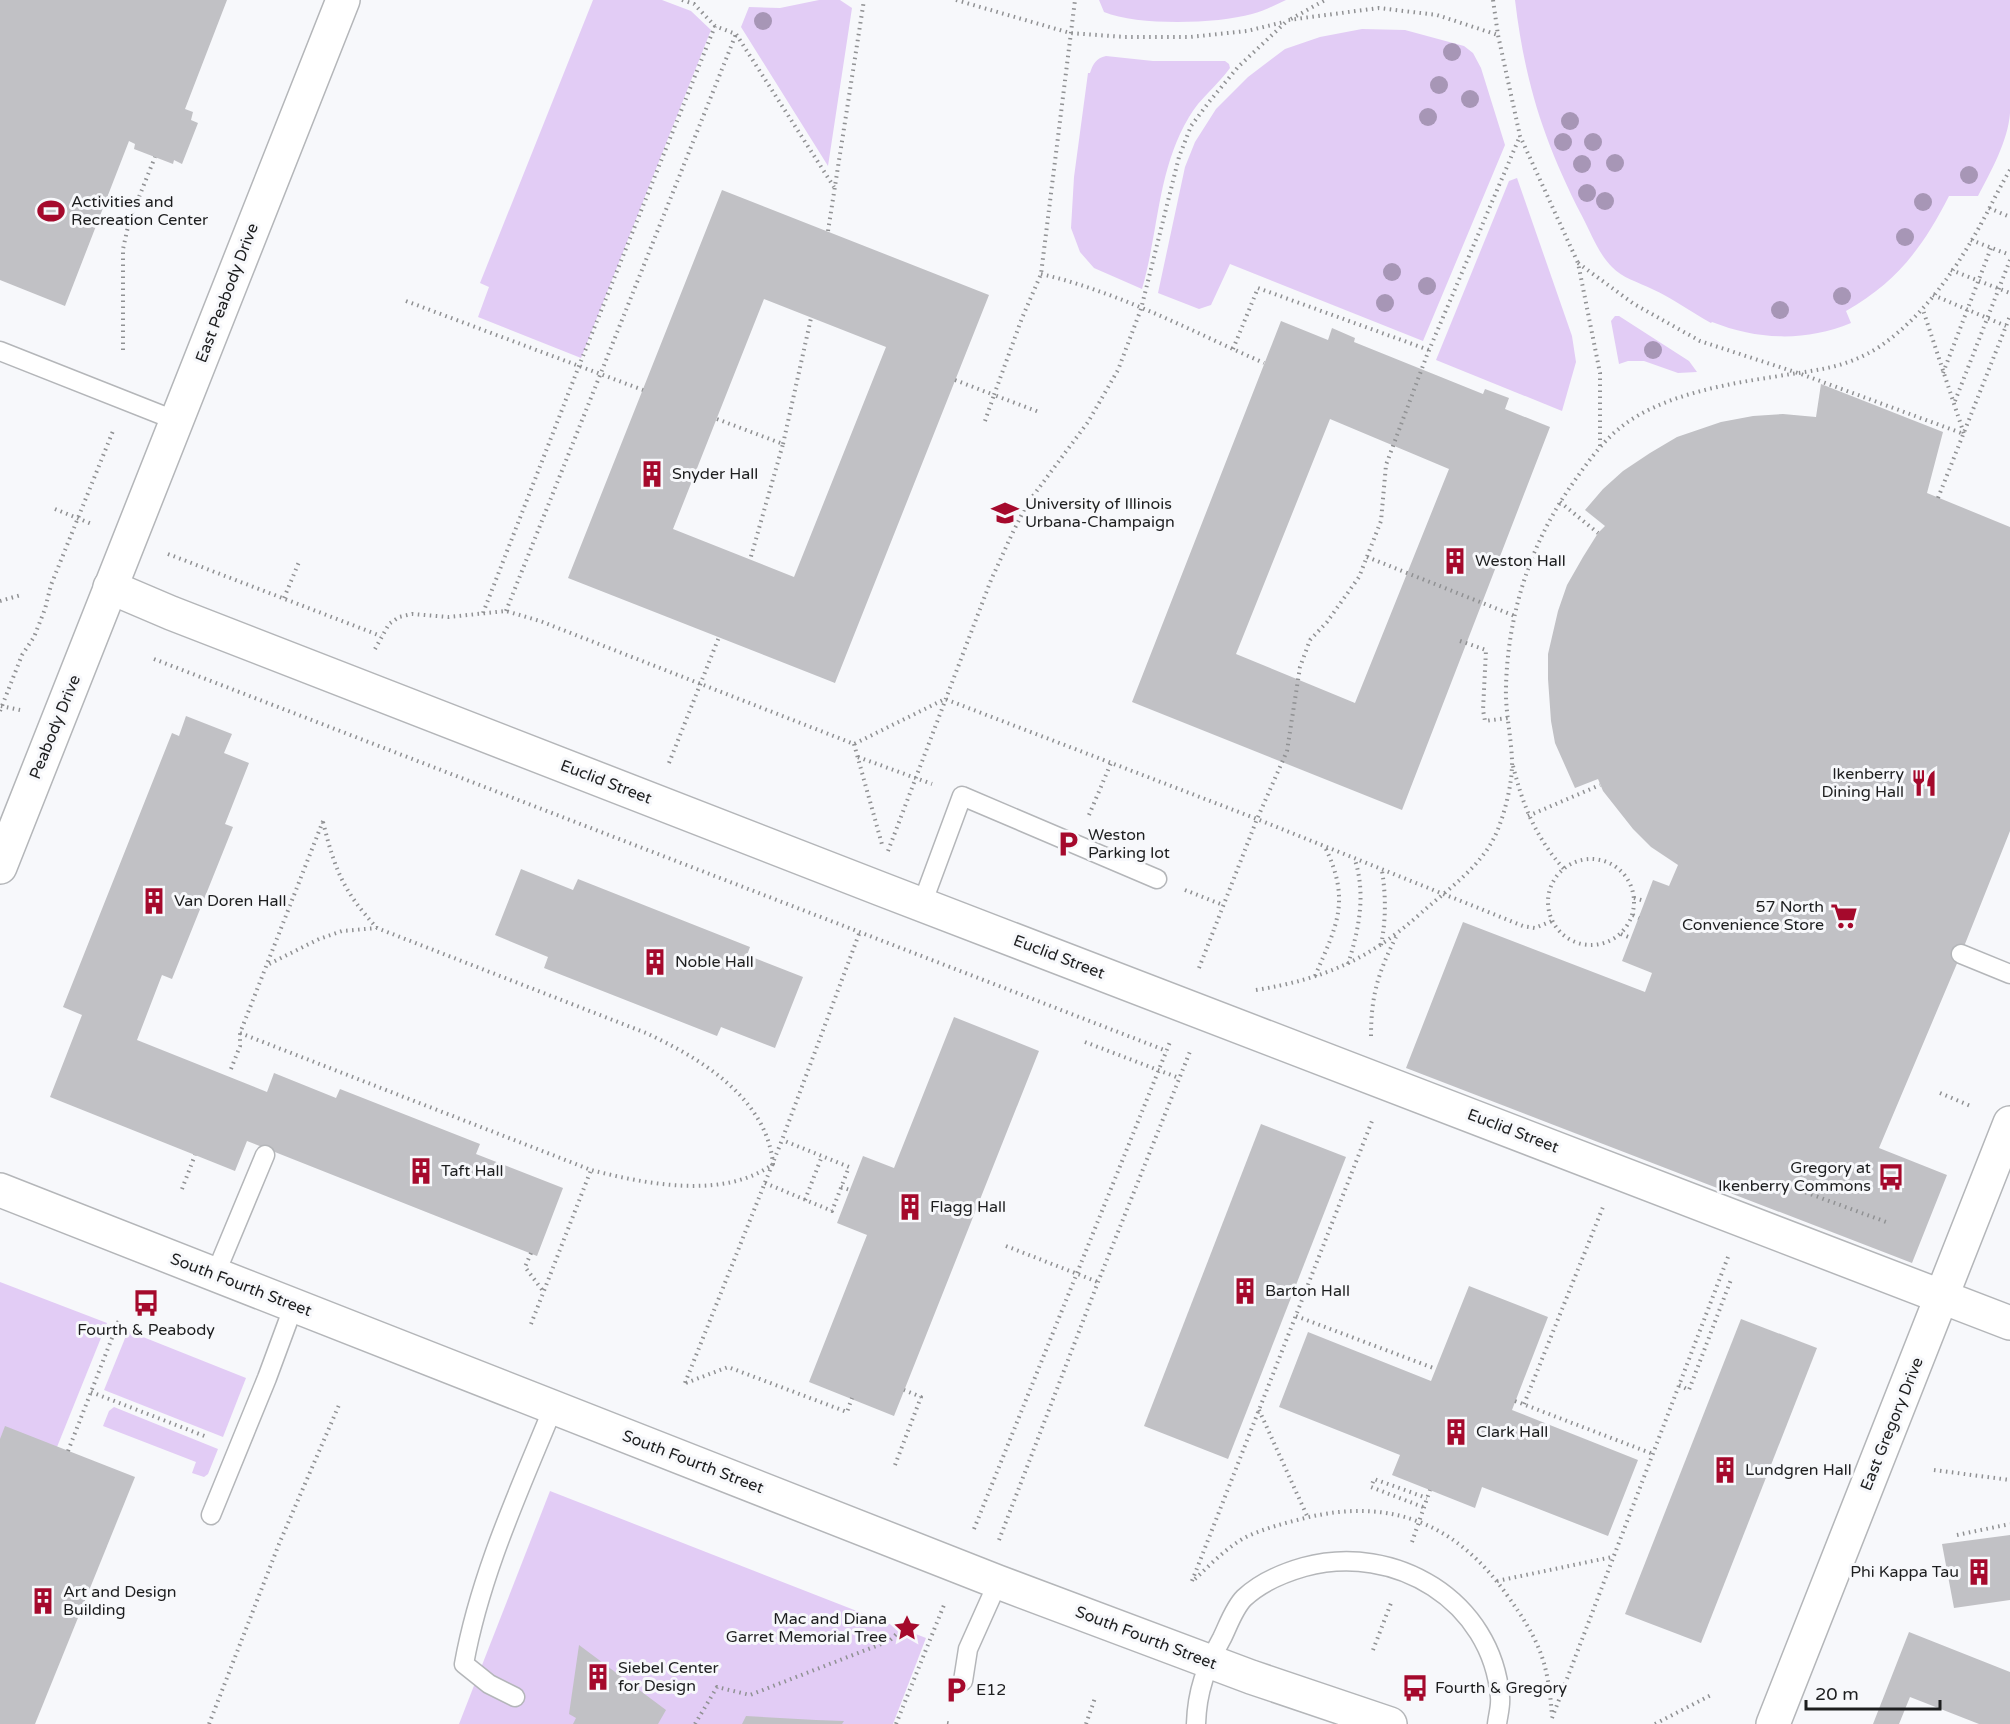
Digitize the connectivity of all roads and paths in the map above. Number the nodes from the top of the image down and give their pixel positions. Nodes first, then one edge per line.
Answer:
1 (343, 0) edge
2 (682, 0) edge
3 (864, 0) edge
4 (956, 0) edge
5 (1075, 0) edge
6 (1325, 0) edge
7 (1493, 0) edge
8 (1288, 20) junction
9 (715, 26) junction
10 (1070, 33) junction
11 (736, 34) junction
12 (1498, 35) junction
13 (1520, 136) junction
14 (154, 157) dead end
15 (2010, 170) edge
16 (834, 187) junction
17 (1989, 208) junction
18 (2010, 217) edge
19 (828, 231) dead end
20 (1971, 240) junction
21 (1991, 248) junction
22 (2010, 257) edge
23 (1578, 263) junction
24 (1951, 270) junction
25 (1041, 274) junction
26 (1979, 282) junction
27 (1999, 289) junction
28 (2010, 294) edge
29 (1933, 296) junction
30 (406, 302) dead end
31 (1141, 309) junction
32 (1923, 310) junction
33 (1967, 310) junction
34 (2010, 316) edge
35 (811, 318) dead end
36 (1987, 318) junction
37 (2006, 326) junction
38 (1233, 349) junction
39 (123, 350) dead end
40 (1429, 350) junction
41 (0, 351) edge
42 (1264, 363) dead end
43 (579, 366) junction
44 (601, 373) junction
45 (1943, 373) junction
46 (1801, 374) junction
47 (955, 380) dead end
48 (643, 390) dead end
49 (994, 395) junction
50 (125, 401) junction
51 (1954, 403) junction
52 (1039, 412) dead end
53 (717, 419) dead end
54 (177, 421) junction
55 (986, 421) dead end
56 (1964, 434) junction
57 (783, 444) junction
58 (1600, 448) junction
59 (1938, 498) dead end
60 (1560, 502) junction
61 (55, 509) dead end
62 (78, 518) junction
63 (98, 526) dead end
64 (1598, 533) dead end
65 (168, 554) dead end
66 (1367, 557) junction
67 (750, 560) dead end
68 (299, 562) dead end
69 (111, 587) junction
70 (21, 595) dead end
71 (284, 598) junction
72 (0, 601) edge
73 (507, 611) junction
74 (483, 613) junction
75 (1515, 616) junction
76 (381, 636) junction
77 (719, 637) dead end
78 (1460, 641) dead end
79 (374, 653) dead end
80 (154, 659) dead end
81 (700, 684) junction
82 (945, 699) junction
83 (1, 708) edge
84 (1508, 718) junction
85 (854, 744) junction
86 (857, 757) junction
87 (1512, 762) junction
88 (1111, 763) junction
89 (668, 765) dead end
90 (915, 777) junction
91 (1600, 785) dead end
92 (962, 796) junction
93 (1528, 816) junction
94 (1257, 819) junction
95 (1077, 845) junction
96 (1324, 846) junction
97 (1355, 859) junction
98 (0, 867) edge
99 (1564, 869) junction
100 (1382, 870) junction
101 (1158, 879) joint
102 (1443, 894) junction
103 (1634, 898) junction
104 (1645, 901) dead end
105 (922, 904) junction
106 (1223, 905) junction
107 (1633, 915) junction
108 (1639, 918) dead end
109 (1552, 921) junction
110 (377, 928) junction
111 (859, 934) junction
112 (1621, 934) junction
113 (1397, 935) junction
114 (1631, 938) dead end
115 (1381, 945) junction
116 (1961, 954) dead end
117 (267, 965) junction
118 (1348, 965) junction
119 (2010, 974) edge
120 (1315, 976) junction
121 (1195, 1009) junction
122 (240, 1033) junction
123 (1085, 1042) dead end
124 (1167, 1052) junction
125 (231, 1069) dead end
126 (1159, 1070) junction
127 (1179, 1078) junction
128 (1388, 1083) junction
129 (2010, 1124) edge
130 (782, 1140) junction
131 (195, 1155) dead end
132 (265, 1155) dead end
133 (822, 1156) junction
134 (773, 1164) junction
135 (591, 1170) junction
136 (1617, 1171) junction
137 (765, 1184) junction
138 (1783, 1184) dead end
139 (841, 1187) junction
140 (182, 1189) dead end
141 (0, 1190) edge
142 (850, 1190) dead end
143 (805, 1200) junction
144 (1742, 1220) junction
145 (1889, 1223) dead end
146 (1006, 1246) dead end
147 (531, 1253) dead end
148 (1077, 1274) junction
149 (215, 1275) junction
150 (1732, 1277) dead end
151 (1098, 1282) junction
152 (543, 1291) junction
153 (1942, 1296) junction
154 (294, 1305) junction
155 (1296, 1316) junction
156 (119, 1320) dead end
157 (531, 1323) dead end
158 (2010, 1323) edge
159 (1436, 1369) dead end
160 (1679, 1386) junction
161 (904, 1390) dead end
162 (91, 1392) junction
163 (852, 1398) dead end
164 (1515, 1401) dead end
165 (1524, 1404) junction
166 (339, 1405) dead end
167 (554, 1408) junction
168 (1259, 1409) junction
169 (238, 1449) junction
170 (68, 1451) dead end
171 (1653, 1454) junction
172 (895, 1465) dead end
173 (1934, 1470) dead end
174 (2010, 1480) edge
175 (1427, 1498) dead end
176 (1423, 1507) dead end
177 (211, 1515) dead end
178 (1308, 1518) dead end
179 (2010, 1524) edge
180 (974, 1529) dead end
181 (1957, 1535) dead end
182 (1000, 1539) dead end
183 (1613, 1557) junction
184 (1192, 1581) dead end
185 (1497, 1581) dead end
186 (998, 1582) junction
187 (946, 1598) dead end
188 (906, 1624) dead end
189 (1209, 1662) junction
190 (963, 1681) dead end
191 (1711, 1695) dead end
192 (515, 1697) dead end
193 (1095, 1698) dead end
194 (1552, 1718) dead end
195 (209, 1724) edge
196 (695, 1724) edge
197 (896, 1724) edge
198 (1086, 1724) edge
199 (1196, 1724) edge
200 (1390, 1724) edge
201 (1497, 1724) edge
202 (1655, 1724) edge
203 (1773, 1724) edge

1 - 54 street, East Peabody Drive
2 - 9 path
3 - 16 path
4 - 10 path
5 - 10 path
6 - 8 path
7 - 12 path
8 - 10 path
8 - 12 path
8 - 31 path
9 - 11 path
9 - 43 path
10 - 25 path
11 - 16 path
11 - 44 path
12 - 13 path
13 - 23 path
13 - 40 path
14 - 39 path
15 - 17 path
16 - 19 path
17 - 18 path
17 - 20 path
20 - 21 path
20 - 24 path
21 - 22 path
21 - 26 path
22 - 27 path
23 - 46 path
23 - 58 path
24 - 26 path
24 - 29 path
25 - 31 path
25 - 49 path
26 - 27 path
26 - 33 path
27 - 28 path
27 - 36 path
29 - 32 path
29 - 33 path
30 - 43 path
31 - 38 path
31 - 82 path
32 - 45 path
32 - 46 path
33 - 36 path
33 - 45 path
34 - 37 path
35 - 57 path
36 - 37 path
36 - 51 path
37 - 56 path
38 - 40 path
38 - 42 path
40 - 66 path
41 - 50 lane
43 - 44 path
43 - 74 path
44 - 48 path
44 - 73 path
45 - 51 path
46 - 56 path
46 - 58 path
47 - 49 path
49 - 52 path
49 - 55 path
50 - 54 lane
50 - 62 path
51 - 56 path
53 - 57 path
54 - 69 street, East Peabody Drive
56 - 59 path
57 - 67 path
58 - 60 path
60 - 64 path
60 - 75 path
61 - 62 path
62 - 63 path
62 - 83 path
65 - 71 path
66 - 75 path
66 - 94 path
68 - 71 path
69 - 98 street, Peabody Drive
69 - 105 street, Euclid Street
70 - 72 path
71 - 76 path
73 - 74 path
73 - 81 path
74 - 76 path
75 - 84 path
76 - 79 path
77 - 81 path
78 - 84 path
80 - 111 path
81 - 85 path
81 - 89 path
82 - 85 path
82 - 88 path
82 - 90 path
84 - 87 path
85 - 86 path
86 - 90 path
86 - 90 path
87 - 93 path
87 - 102 path
88 - 94 path
88 - 95 path
90 - 92 path
91 - 93 path
92 - 95 lane
92 - 105 lane
93 - 99 path
94 - 96 path
94 - 106 path
95 - 101 lane
96 - 97 path
96 - 120 path
97 - 100 path
97 - 118 path
99 - 103 path
99 - 109 path
100 - 102 path
100 - 115 path
101 - 106 path
102 - 109 path
102 - 113 path
103 - 104 path
103 - 107 path
105 - 121 street, Euclid Street
106 - 121 path
107 - 108 path
107 - 112 path
109 - 112 path
110 - 117 path
110 - 117 path
110 - 134 path
111 - 124 path
111 - 130 path
112 - 114 path
113 - 115 path
113 - 128 path
115 - 118 path
116 - 119 lane
117 - 122 path
118 - 120 path
120 - 121 path
121 - 124 path
121 - 127 path
121 - 128 street, Euclid Street
122 - 125 path
122 - 135 path
123 - 126 path
124 - 126 path
126 - 127 path
126 - 148 path
127 - 151 path
128 - 136 street, Euclid Street
128 - 155 path
129 - 153 street, East Gregory Drive
130 - 133 path
130 - 134 path
131 - 140 path
132 - 149 lane
133 - 139 path
133 - 143 path
134 - 135 path
134 - 137 path
135 - 152 path
136 - 144 street, Euclid Street
136 - 165 path
137 - 143 path
137 - 163 path
138 - 145 path
139 - 142 path
139 - 143 path
141 - 149 street, South Fourth Street
144 - 153 street, Euclid Street
144 - 160 path
146 - 148 path
147 - 152 path
148 - 151 path
148 - 180 path
149 - 154 street, South Fourth Street
150 - 160 path
151 - 182 path
152 - 157 path
153 - 158 street, Euclid Street
153 - 203 street, East Gregory Drive
154 - 167 street, South Fourth Street
154 - 169 lane
155 - 159 path
155 - 168 path
156 - 162 path
160 - 171 path
161 - 172 path
162 - 169 path
162 - 170 path
164 - 165 path
165 - 171 path
166 - 195 path
167 - 186 street, South Fourth Street
167 - 192 lane
168 - 178 path
168 - 184 path
169 - 177 lane
171 - 183 path
173 - 174 path
175 - 176 path
179 - 181 path
183 - 185 path
183 - 194 path
186 - 189 street, South Fourth Street
186 - 190 lane
187 - 197 path
188 - 196 path
189 - 199 lane
189 - 200 street, South Fourth Street
189 - 201 lane
191 - 202 path
193 - 198 path

